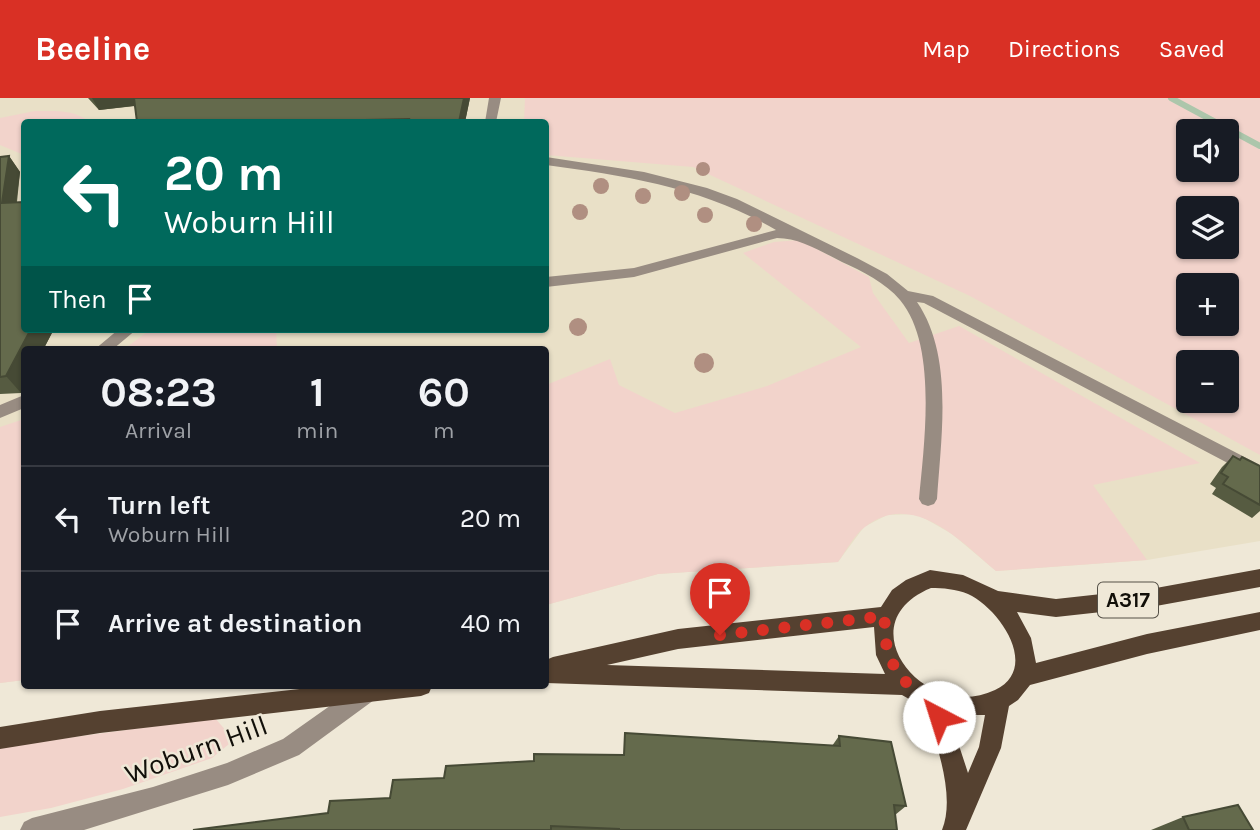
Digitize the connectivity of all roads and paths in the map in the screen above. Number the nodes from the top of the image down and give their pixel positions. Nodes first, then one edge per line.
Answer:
1 (495, 98) edge
2 (492, 119) edge
3 (549, 161) edge
4 (793, 234) junction
5 (549, 282) edge
6 (904, 295) junction
7 (124, 333) edge
8 (107, 346) edge
9 (21, 402) edge
10 (0, 412) edge
11 (1260, 472) edge
12 (928, 499) dead end
13 (1260, 578) edge
14 (994, 600) junction
15 (885, 616) junction
16 (1260, 621) edge
17 (549, 670) edge
18 (549, 671) edge
19 (1024, 676) junction
20 (906, 685) junction
21 (385, 689) edge
22 (361, 691) edge
23 (933, 700) junction
24 (999, 701) junction
25 (0, 738) edge
26 (956, 824) edge
27 (32, 830) edge

1 - 2 street
3 - 4 street
4 - 5 street
4 - 6 street
6 - 11 street
6 - 12 street
7 - 8 street
9 - 10 street
13 - 14 main road, A317
14 - 15 main road
14 - 19 main road
15 - 17 main road
15 - 20 main road
16 - 19 main road, A317
18 - 20 main road
19 - 24 main road
20 - 23 main road
21 - 22 main road, Woburn Hill
22 - 25 main road, Woburn Hill
22 - 27 street, Woburn Hill
23 - 24 main road
23 - 26 main road
24 - 26 main road

